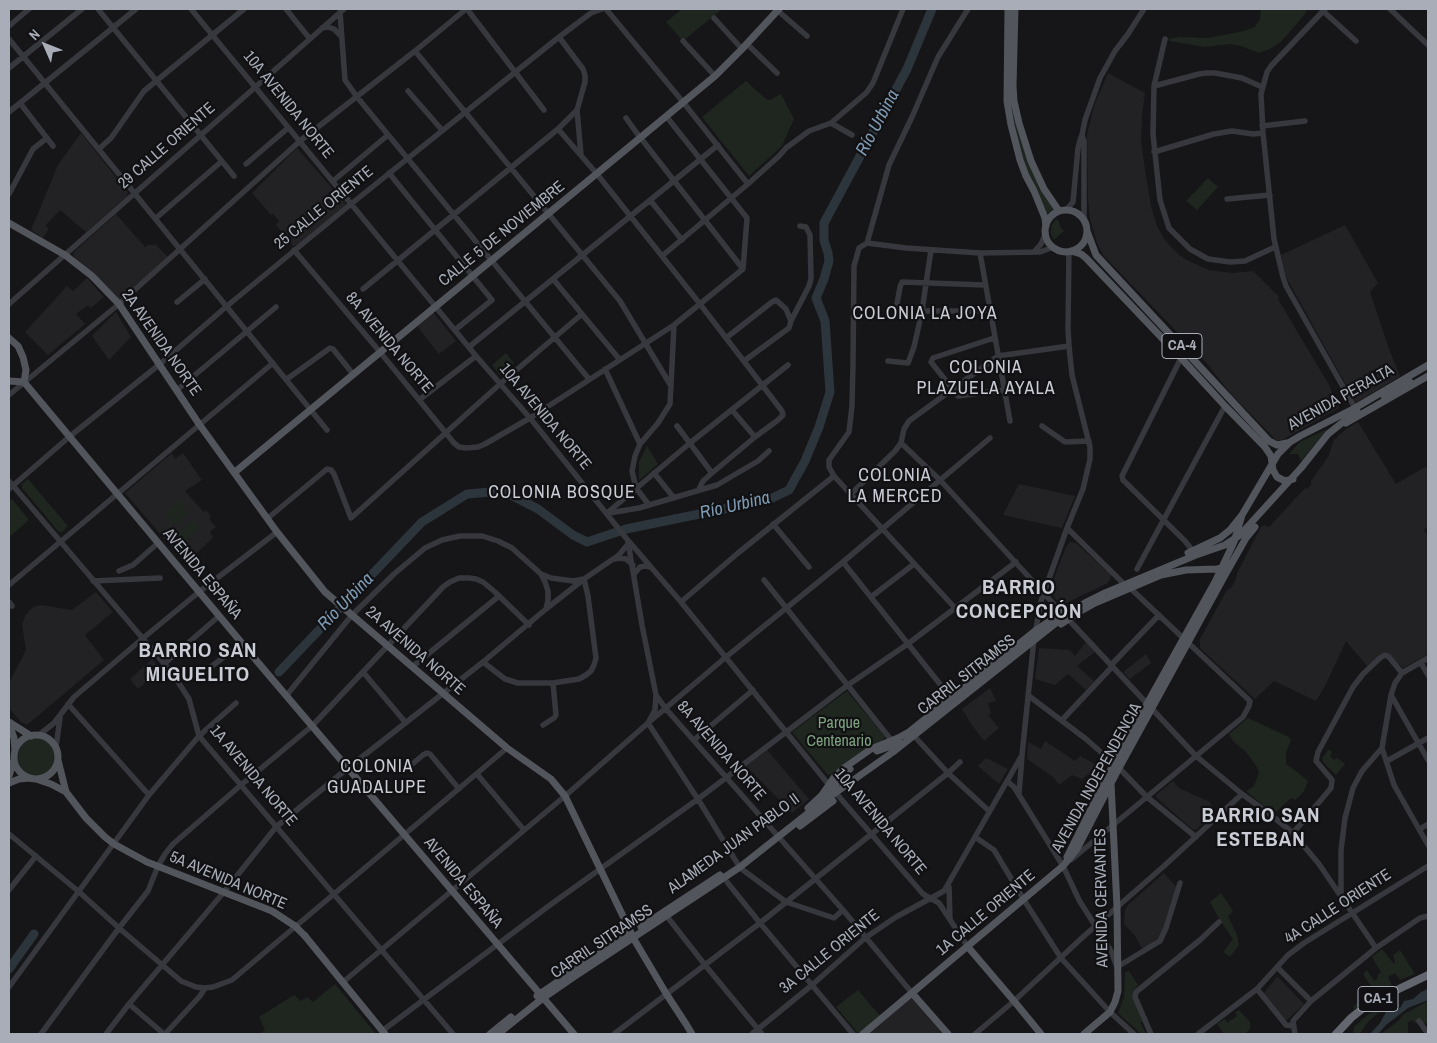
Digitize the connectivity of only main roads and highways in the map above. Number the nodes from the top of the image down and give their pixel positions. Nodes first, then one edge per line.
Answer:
1 (1008, 9) edge
2 (1015, 9) edge
3 (778, 10) edge
4 (1062, 211) junction
5 (9, 223) edge
6 (1046, 230) junction
7 (1087, 231) junction
8 (1070, 251) junction
9 (9, 338) edge
10 (1428, 365) edge
11 (1428, 371) edge
12 (1428, 376) edge
13 (9, 381) edge
14 (24, 382) junction
15 (1356, 409) junction
16 (1290, 442) junction
17 (1272, 468) junction
18 (235, 472) junction
19 (1300, 477) junction
20 (1291, 480) junction
21 (1242, 515) junction
22 (1238, 527) junction
23 (1235, 539) junction
24 (1204, 552) junction
25 (1230, 566) junction
26 (1221, 568) junction
27 (1185, 640) junction
28 (1034, 642) junction
29 (9, 723) edge
30 (35, 736) junction
31 (907, 740) junction
32 (15, 754) junction
33 (58, 760) junction
34 (1116, 766) junction
35 (9, 776) edge
36 (34, 779) junction
37 (9, 783) edge
38 (1111, 783) junction
39 (834, 790) junction
40 (66, 792) junction
41 (778, 837) junction
42 (1063, 866) junction
43 (633, 938) junction
44 (968, 947) junction
45 (1428, 975) edge
46 (1428, 980) edge
47 (912, 993) junction
48 (543, 998) junction
49 (384, 1033) edge
50 (490, 1034) edge
51 (498, 1034) edge
52 (504, 1034) edge
53 (574, 1034) edge
54 (692, 1034) edge
55 (864, 1034) edge
56 (948, 1034) edge
57 (1041, 1034) edge
58 (1084, 1034) edge
59 (1336, 1034) edge
60 (1342, 1034) edge

1 - 6 main road
2 - 4 main road
3 - 18 main road, CALLE 5 DE NOVIEMBRE
4 - 6 main road
4 - 7 main road, CA-4
5 - 18 main road, 2A AVENIDA NORTE
6 - 8 main road, CA-4
7 - 8 main road
7 - 16 main road, CA-4
8 - 17 main road, CA-4
9 - 14 main road
10 - 15 main road, AVENIDA PERALTA
11 - 15 main road, CARRIL SITRAMSS
12 - 19 main road, AVENIDA PERALTA
13 - 14 main road
14 - 48 main road, AVENIDA ESPAÑA
15 - 16 main road, AVENIDA PERALTA
15 - 17 main road, CARRIL SITRAMSS
15 - 20 main road, CARRIL SITRAMSS
16 - 17 main road, AVENIDA PERALTA
17 - 20 main road
17 - 21 main road, AVENIDA PERALTA
17 - 22 main road, CARRIL SITRAMSS
18 - 43 main road, 2A AVENIDA NORTE
19 - 20 main road
19 - 25 main road, AVENIDA PERALTA
20 - 23 main road, CARRIL SITRAMSS
21 - 22 main road, AVENIDA PERALTA
21 - 39 main road, ALAMEDA JUAN PABLO II
22 - 23 main road, AVENIDA PERALTA
22 - 24 main road, CARRIL SITRAMSS
23 - 24 main road, CARRIL SITRAMSS
23 - 26 main road, AVENIDA PERALTA
24 - 28 main road, CARRIL SITRAMSS
25 - 26 main road, ALAMEDA JUAN PABLO II
25 - 27 main road, AVENIDA INDEPENDENCIA
26 - 27 main road, AVENIDA INDEPENDENCIA
26 - 28 main road, ALAMEDA JUAN PABLO II
27 - 34 main road, AVENIDA INDEPENDENCIA
28 - 31 main road, CARRIL SITRAMSS
28 - 39 main road, ALAMEDA JUAN PABLO II
29 - 30 main road
29 - 32 main road
30 - 32 main road
30 - 33 main road
31 - 39 main road, CARRIL SITRAMSS
31 - 39 main road, CARRIL SITRAMSS
32 - 35 main road
32 - 36 main road
33 - 36 main road
33 - 40 main road, 5A AVENIDA NORTE
34 - 38 main road, AVENIDA INDEPENDENCIA
34 - 42 main road, AVENIDA INDEPENDENCIA
36 - 37 main road
36 - 40 main road, 5A AVENIDA NORTE
38 - 42 main road, AVENIDA INDEPENDENCIA
38 - 58 main road, AVENIDA CERVANTES
39 - 41 main road, ALAMEDA JUAN PABLO II
39 - 41 main road, CARRIL SITRAMSS
39 - 41 main road, ALAMEDA JUAN PABLO II
40 - 49 main road, 5A AVENIDA NORTE, bridge
41 - 43 main road, ALAMEDA JUAN PABLO II
41 - 43 main road, CARRIL SITRAMSS
41 - 43 main road, ALAMEDA JUAN PABLO II
42 - 44 main road, 1A CALLE ORIENTE
43 - 48 main road, ALAMEDA JUAN PABLO II
43 - 54 main road, 2A AVENIDA NORTE
44 - 47 main road, 1A CALLE ORIENTE
44 - 57 main road, 10A AVENIDA NORTE
45 - 59 highway, CA-1
46 - 60 highway, CA-1
47 - 55 main road, 1A CALLE ORIENTE
47 - 56 main road, 8A AVENIDA NORTE
48 - 50 main road, ALAMEDA JUAN PABLO II
48 - 51 main road, CARRIL SITRAMSS
48 - 52 main road, ALAMEDA JUAN PABLO II
48 - 53 main road, AVENIDA ESPAÑA

